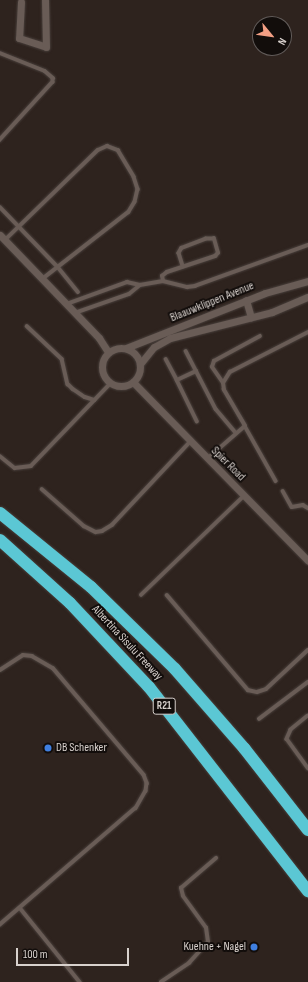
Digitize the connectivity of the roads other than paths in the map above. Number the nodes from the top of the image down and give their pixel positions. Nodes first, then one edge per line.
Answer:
1 (45, 0) edge
2 (21, 2) dead end
3 (0, 53) edge
4 (0, 140) edge
5 (0, 207) edge
6 (19, 226) junction
7 (2, 238) edge
8 (308, 245) edge
9 (184, 266) junction
10 (58, 267) junction
11 (43, 279) junction
12 (164, 281) junction
13 (305, 282) edge
14 (140, 285) junction
15 (78, 292) dead end
16 (307, 297) edge
17 (246, 300) junction
18 (67, 304) junction
19 (75, 313) junction
20 (251, 317) junction
21 (27, 326) dead end
22 (308, 332) edge
23 (260, 336) dead end
24 (126, 348) junction
25 (186, 351) dead end
26 (108, 352) junction
27 (166, 359) dead end
28 (140, 364) junction
29 (196, 371) junction
30 (177, 380) junction
31 (133, 382) junction
32 (110, 384) junction
33 (223, 384) junction
34 (95, 400) junction
35 (197, 421) dead end
36 (245, 426) junction
37 (235, 432) junction
38 (190, 442) junction
39 (0, 456) edge
40 (207, 459) junction
41 (276, 481) dead end
42 (42, 489) dead end
43 (283, 491) dead end
44 (244, 496) junction
45 (308, 508) edge
46 (0, 513) edge
47 (0, 540) edge
48 (307, 559) edge
49 (141, 595) dead end
50 (167, 595) dead end
51 (308, 650) edge
52 (0, 670) edge
53 (308, 682) edge
54 (308, 716) edge
55 (259, 719) dead end
56 (308, 768) edge
57 (308, 830) edge
58 (216, 858) dead end
59 (308, 891) edge
60 (21, 909) junction
61 (0, 925) edge
62 (80, 982) edge
63 (161, 982) edge

1 - 2 street
3 - 4 lane
5 - 6 lane
6 - 7 lane
6 - 10 lane
6 - 10 lane
7 - 11 street
8 - 12 lane
9 - 9 lane
9 - 12 lane
10 - 11 lane
10 - 15 lane
11 - 18 street
12 - 14 lane
13 - 16 street
13 - 17 street, Blaauwklippen Avenue
14 - 18 lane
14 - 19 lane
16 - 20 street, Blaauwklippen Avenue
17 - 20 street
17 - 24 street, Blaauwklippen Avenue
18 - 19 street
19 - 26 street
20 - 28 street, Blaauwklippen Avenue
21 - 34 lane
22 - 33 lane
23 - 33 lane
24 - 26 street
24 - 28 street
25 - 29 lane
26 - 32 street
27 - 30 lane
28 - 31 street
29 - 30 lane
29 - 37 lane
30 - 35 lane
31 - 32 street
31 - 38 street, Spier Road
32 - 34 lane
33 - 36 lane
34 - 39 lane
36 - 37 lane
36 - 41 lane
37 - 40 lane
38 - 40 street, Spier Road
38 - 42 lane
40 - 44 street, Spier Road
43 - 45 lane
44 - 48 street, Spier Road
44 - 49 lane
46 - 57 highway, Albertina Sisulu Freeway / R21
47 - 59 highway, Albertina Sisulu Freeway / R21
50 - 51 lane
52 - 60 lane
53 - 55 lane
54 - 56 lane
58 - 63 lane
60 - 61 lane
60 - 62 lane

